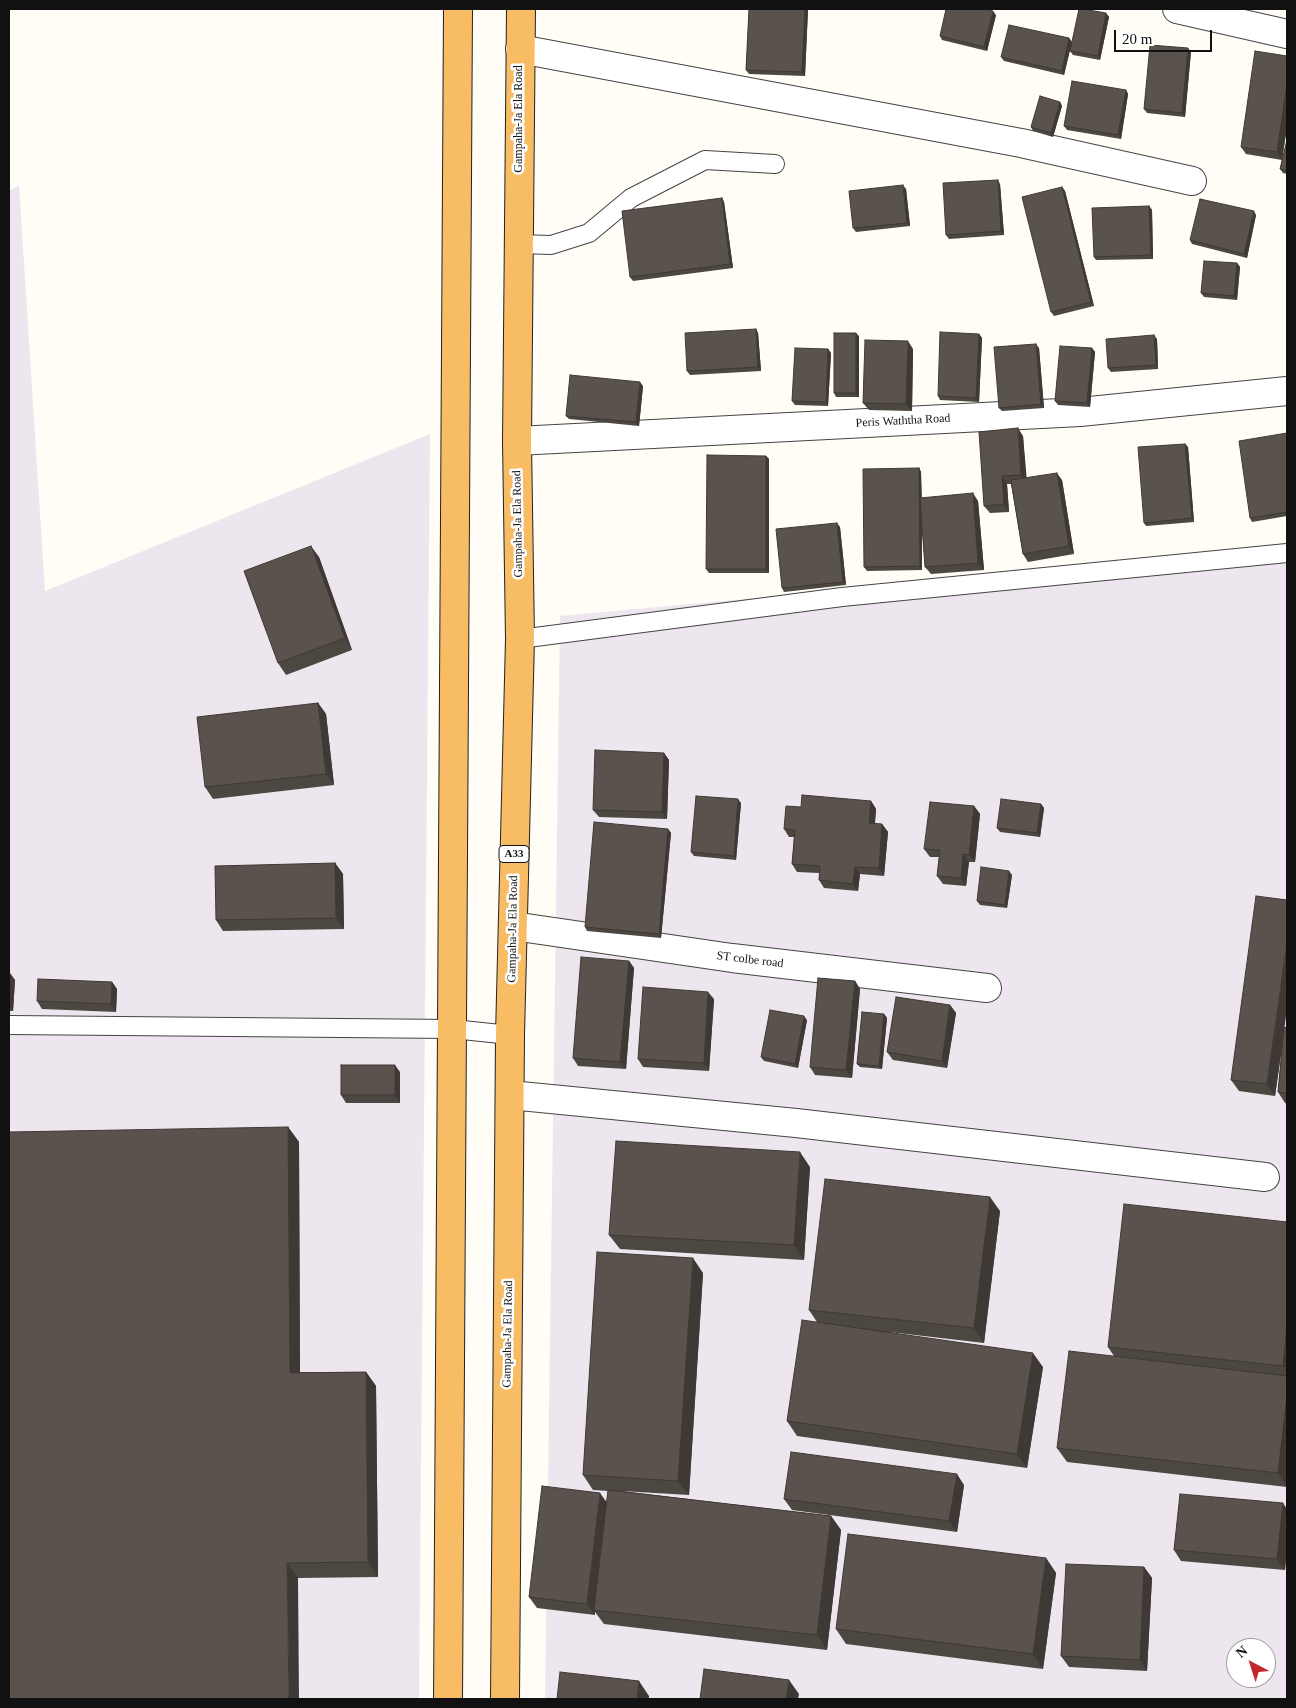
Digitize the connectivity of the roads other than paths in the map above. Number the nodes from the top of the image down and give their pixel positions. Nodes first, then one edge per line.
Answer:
1 (458, 9) edge
2 (521, 9) edge
3 (1177, 9) edge
4 (1287, 34) edge
5 (520, 48) junction
6 (775, 164) dead end
7 (1192, 181) dead end
8 (518, 244) junction
9 (1287, 391) edge
10 (517, 441) junction
11 (1287, 553) edge
12 (520, 639) junction
13 (513, 926) junction
14 (987, 988) dead end
15 (9, 1025) edge
16 (453, 1029) junction
17 (510, 1035) junction
18 (510, 1095) junction
19 (1266, 1177) dead end
20 (448, 1699) edge
21 (505, 1699) edge

1 - 16 highway
2 - 5 highway, Gampaha-Ja Ela Road / A33
3 - 4 street
5 - 7 street
5 - 8 highway, Gampaha-Ja Ela Road / A33
6 - 8 lane
8 - 10 highway, Gampaha-Ja Ela Road / A33
9 - 10 street, Peris Waththa Road
10 - 12 highway, Gampaha-Ja Ela Road / A33
11 - 12 lane
12 - 13 highway, Gampaha-Ja Ela Road / A33
13 - 14 street, ST colbe road
13 - 17 highway, Gampaha-Ja Ela Road / A33
15 - 16 lane
16 - 17 lane
16 - 20 highway
17 - 18 highway, Gampaha-Ja Ela Road / A33
18 - 19 street
18 - 21 highway, Gampaha-Ja Ela Road / A33

